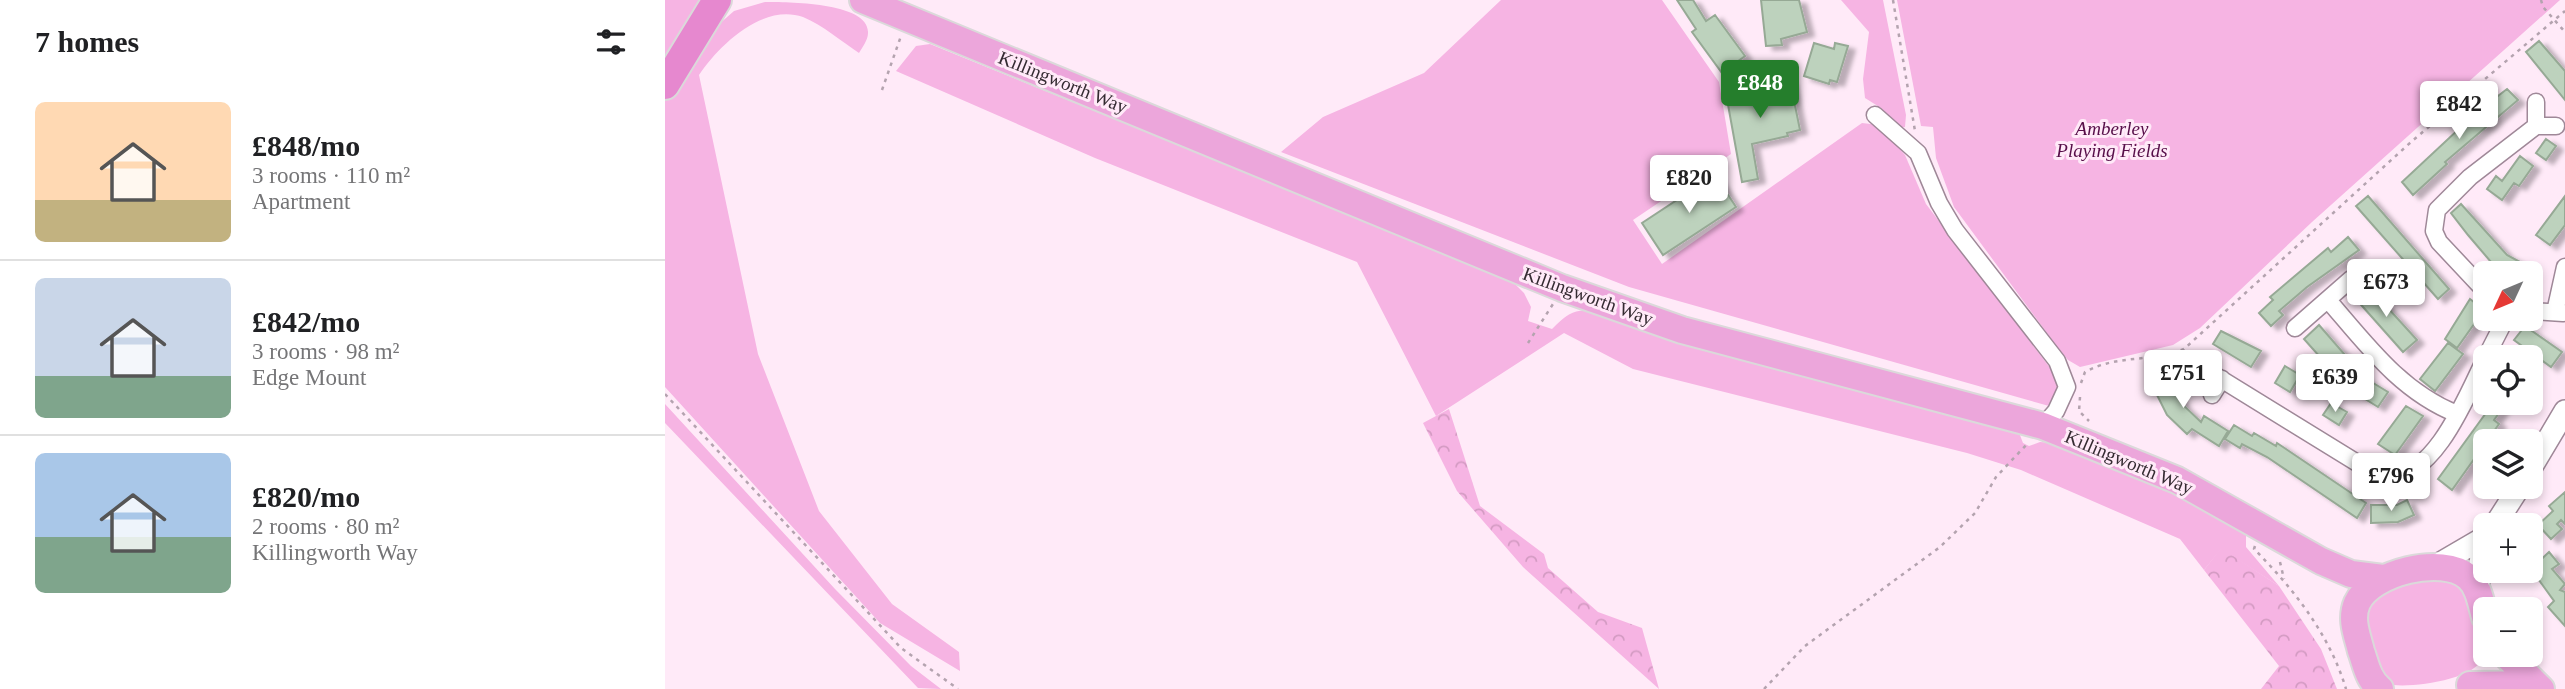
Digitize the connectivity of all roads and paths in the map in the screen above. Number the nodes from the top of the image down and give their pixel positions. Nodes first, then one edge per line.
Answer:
1 (734, 0) edge
2 (863, 0) edge
3 (1893, 0) edge
4 (2541, 0) edge
5 (712, 10) edge
6 (2565, 11) edge
7 (908, 18) junction
8 (2555, 20) junction
9 (2565, 32) edge
10 (665, 85) edge
11 (882, 90) dead end
12 (2536, 102) dead end
13 (1874, 115) dead end
14 (2536, 126) junction
15 (2556, 126) dead end
16 (1918, 153) junction
17 (2565, 267) edge
18 (2473, 278) edge
19 (2351, 279) dead end
20 (1562, 288) junction
21 (2327, 300) junction
22 (2560, 312) edge
23 (2295, 328) dead end
24 (1528, 343) dead end
25 (2473, 383) edge
26 (2080, 385) dead end
27 (665, 394) edge
28 (2212, 395) dead end
29 (2565, 411) edge
30 (2457, 414) junction
31 (2043, 426) junction
32 (2543, 448) edge
33 (2473, 543) edge
34 (2321, 561) junction
35 (2437, 565) junction
36 (2284, 579) dead end
37 (2383, 579) junction
38 (2478, 597) edge
39 (2354, 626) junction
40 (2485, 667) edge
41 (2518, 667) edge
42 (2374, 686) edge
43 (2466, 687) edge
44 (2537, 687) edge
45 (958, 689) edge
46 (1763, 689) edge
47 (2346, 689) edge

1 - 5 highway
2 - 7 main road, Killingworth Way
3 - 16 path
4 - 8 path
5 - 10 highway
6 - 8 path
7 - 11 path
7 - 20 main road, Killingworth Way
8 - 9 path
8 - 26 path
12 - 14 street
13 - 16 street
14 - 15 street
14 - 18 street
16 - 31 street
17 - 22 street
19 - 21 street
20 - 24 path
20 - 31 main road, Killingworth Way
21 - 23 street
21 - 30 street
25 - 30 street
27 - 45 path
28 - 30 street
29 - 32 street
31 - 34 main road, Killingworth Way
31 - 46 path
33 - 35 street, Killingworth Way
34 - 37 main road, Killingworth Way
34 - 39 main road, Killingworth Way
35 - 37 main road, Killingworth Way
35 - 38 main road, Killingworth Way
36 - 47 path
37 - 39 main road, Killingworth Way
39 - 42 main road, Killingworth Way
40 - 43 main road
41 - 44 main road
43 - 44 main road

